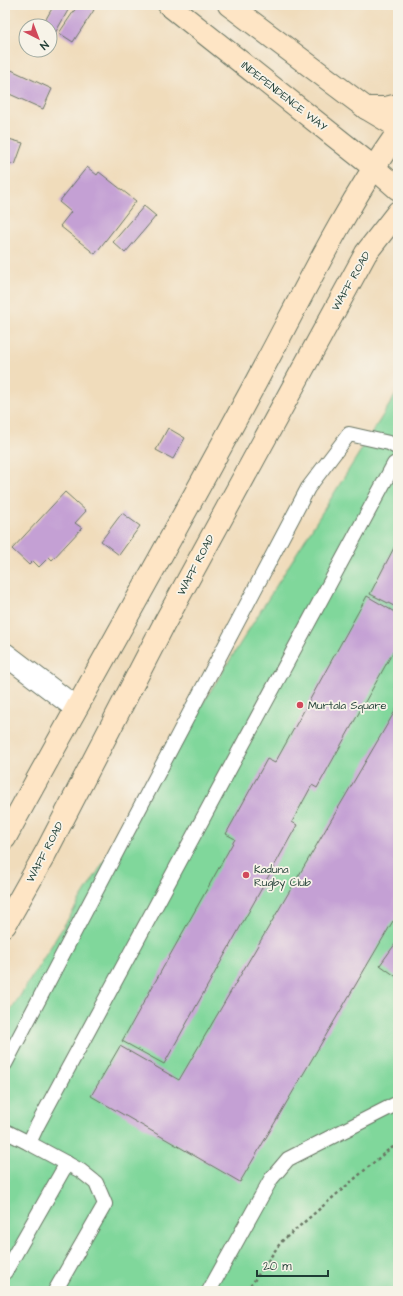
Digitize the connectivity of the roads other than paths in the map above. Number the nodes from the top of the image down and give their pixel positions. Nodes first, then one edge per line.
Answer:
1 (169, 5) edge
2 (229, 5) edge
3 (398, 105) edge
4 (366, 108) junction
5 (398, 127) edge
6 (398, 132) edge
7 (342, 143) junction
8 (373, 167) junction
9 (398, 189) edge
10 (398, 212) edge
11 (340, 226) junction
12 (398, 237) edge
13 (366, 254) junction
14 (398, 448) edge
15 (398, 462) edge
16 (5, 654) edge
17 (76, 708) junction
18 (5, 838) edge
19 (5, 926) edge
20 (5, 1064) edge
21 (398, 1103) edge
22 (5, 1131) edge
23 (29, 1143) junction
24 (67, 1163) junction
25 (5, 1272) edge
26 (55, 1291) edge
27 (209, 1291) edge

1 - 7 street, INDEPENDENCE WAY
2 - 4 street
3 - 4 street
4 - 5 street
6 - 8 street
7 - 8 street, INDEPENDENCE WAY
7 - 11 street
8 - 9 street, INDEPENDENCE WAY
8 - 11 street
10 - 13 street, WAFF ROAD
11 - 17 street
12 - 13 street
13 - 19 street, WAFF ROAD
14 - 20 lane
15 - 23 lane
16 - 17 street
17 - 18 street
21 - 27 lane
22 - 23 lane
23 - 24 lane
24 - 25 lane
24 - 26 lane

